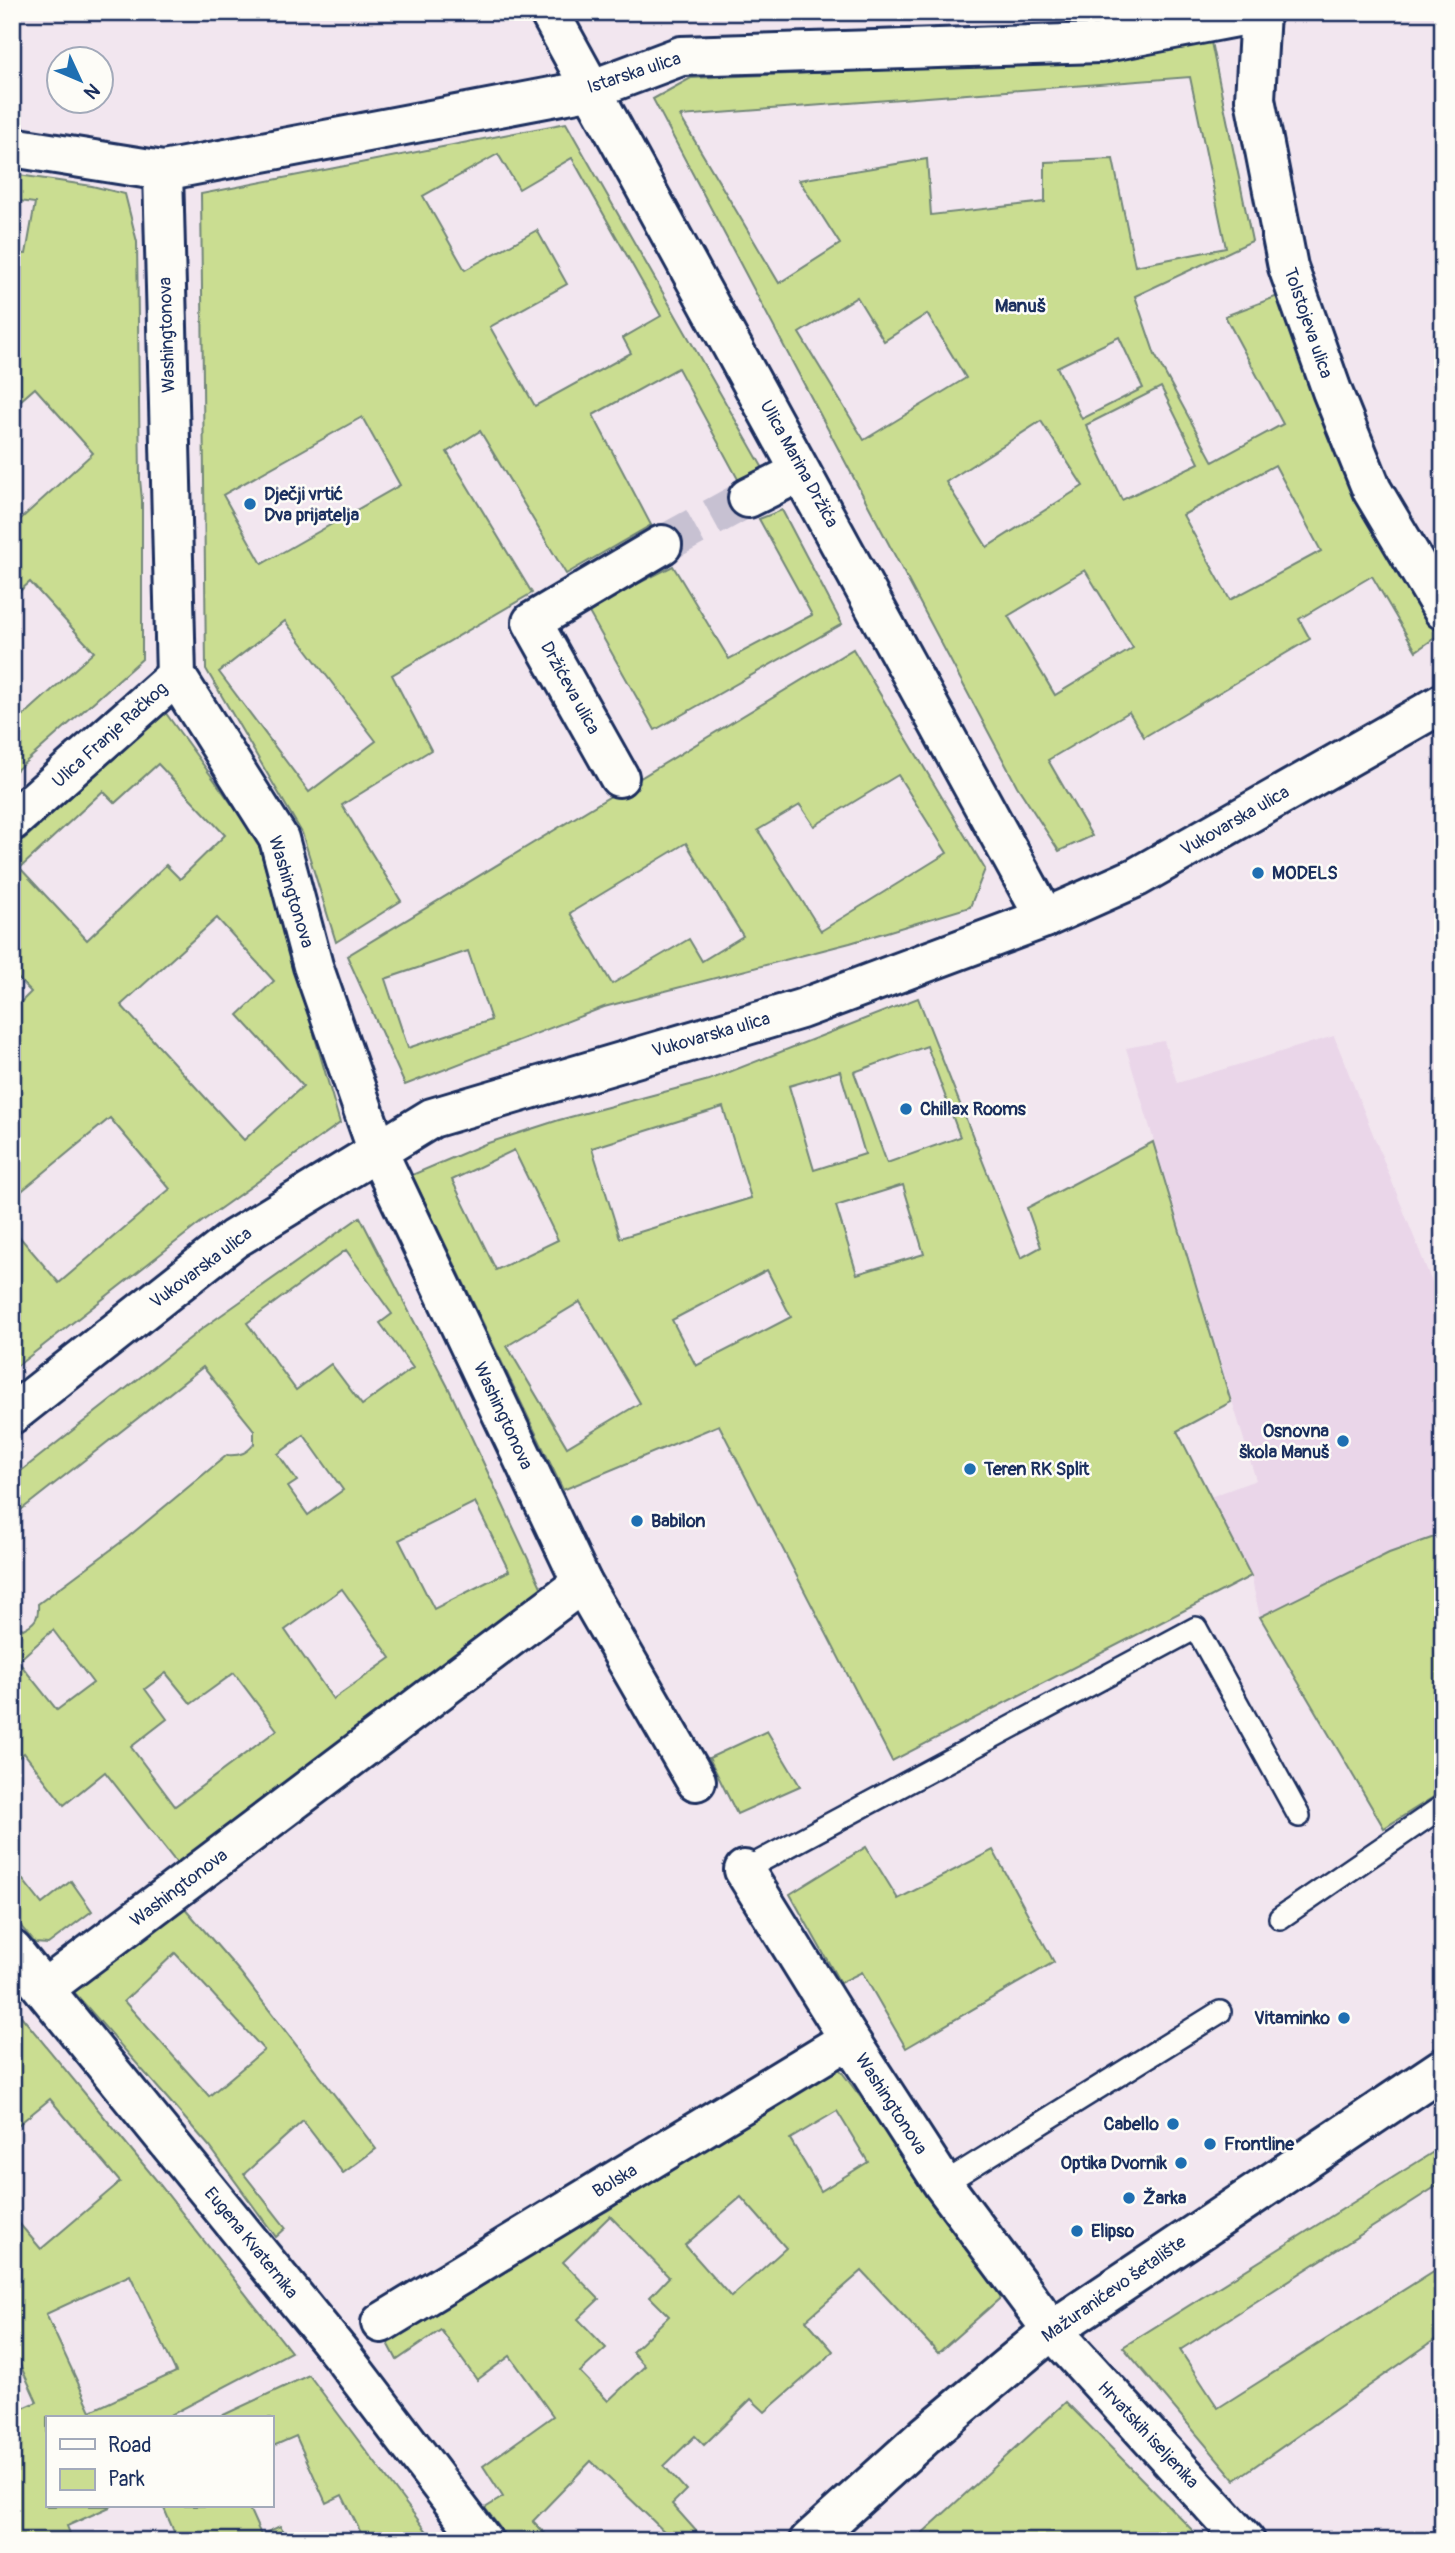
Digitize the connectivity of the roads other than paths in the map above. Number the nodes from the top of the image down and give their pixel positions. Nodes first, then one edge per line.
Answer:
1 (549, 12) edge
2 (1261, 13) edge
3 (593, 89) junction
4 (12, 146) edge
5 (163, 171) junction
6 (784, 480) dead end
7 (748, 498) tunnel mouth
8 (662, 545) tunnel mouth
9 (1443, 610) edge
10 (176, 676) junction
11 (1443, 704) edge
12 (620, 777) dead end
13 (14, 815) edge
14 (1045, 918) junction
15 (379, 1152) junction
16 (12, 1415) edge
17 (582, 1583) junction
18 (696, 1781) dead end
19 (1443, 1807) edge
20 (1299, 1816) dead end
21 (744, 1870) joint
22 (1280, 1917) dead end
23 (12, 1950) edge
24 (44, 1990) junction
25 (1220, 2012) dead end
26 (849, 2039) junction
27 (1443, 2068) edge
28 (943, 2184) junction
29 (381, 2323) dead end
30 (1052, 2330) junction
31 (483, 2541) edge
32 (810, 2541) edge
33 (1245, 2541) edge

1 - 3 street, Ulica Marina Držića
2 - 3 street, Istarska ulica
2 - 9 street, Tolstojeva ulica
3 - 5 street, Istarska ulica
3 - 14 street, Ulica Marina Držića
4 - 5 street, Istarska ulica
5 - 10 street, Washingtonova
6 - 7 street
8 - 12 street, Držićeva ulica
10 - 13 street, Ulica Franje Račkog
10 - 15 street, Washingtonova
11 - 14 street, Vukovarska ulica
14 - 15 street, Vukovarska ulica
15 - 16 street, Vukovarska ulica
15 - 17 street, Washingtonova
17 - 18 street, Washingtonova
17 - 24 street, Washingtonova
19 - 22 lane
20 - 21 lane
21 - 26 street, Washingtonova
23 - 24 street, Eugena Kvaternika
24 - 31 street, Eugena Kvaternika
25 - 28 lane
26 - 28 street, Washingtonova
26 - 29 street, Bolska
27 - 30 street, Mažuranićevo šetalište
28 - 30 street, Washingtonova
30 - 32 street, Mažuranićevo šetalište
30 - 33 street, Hrvatskih iseljenika

